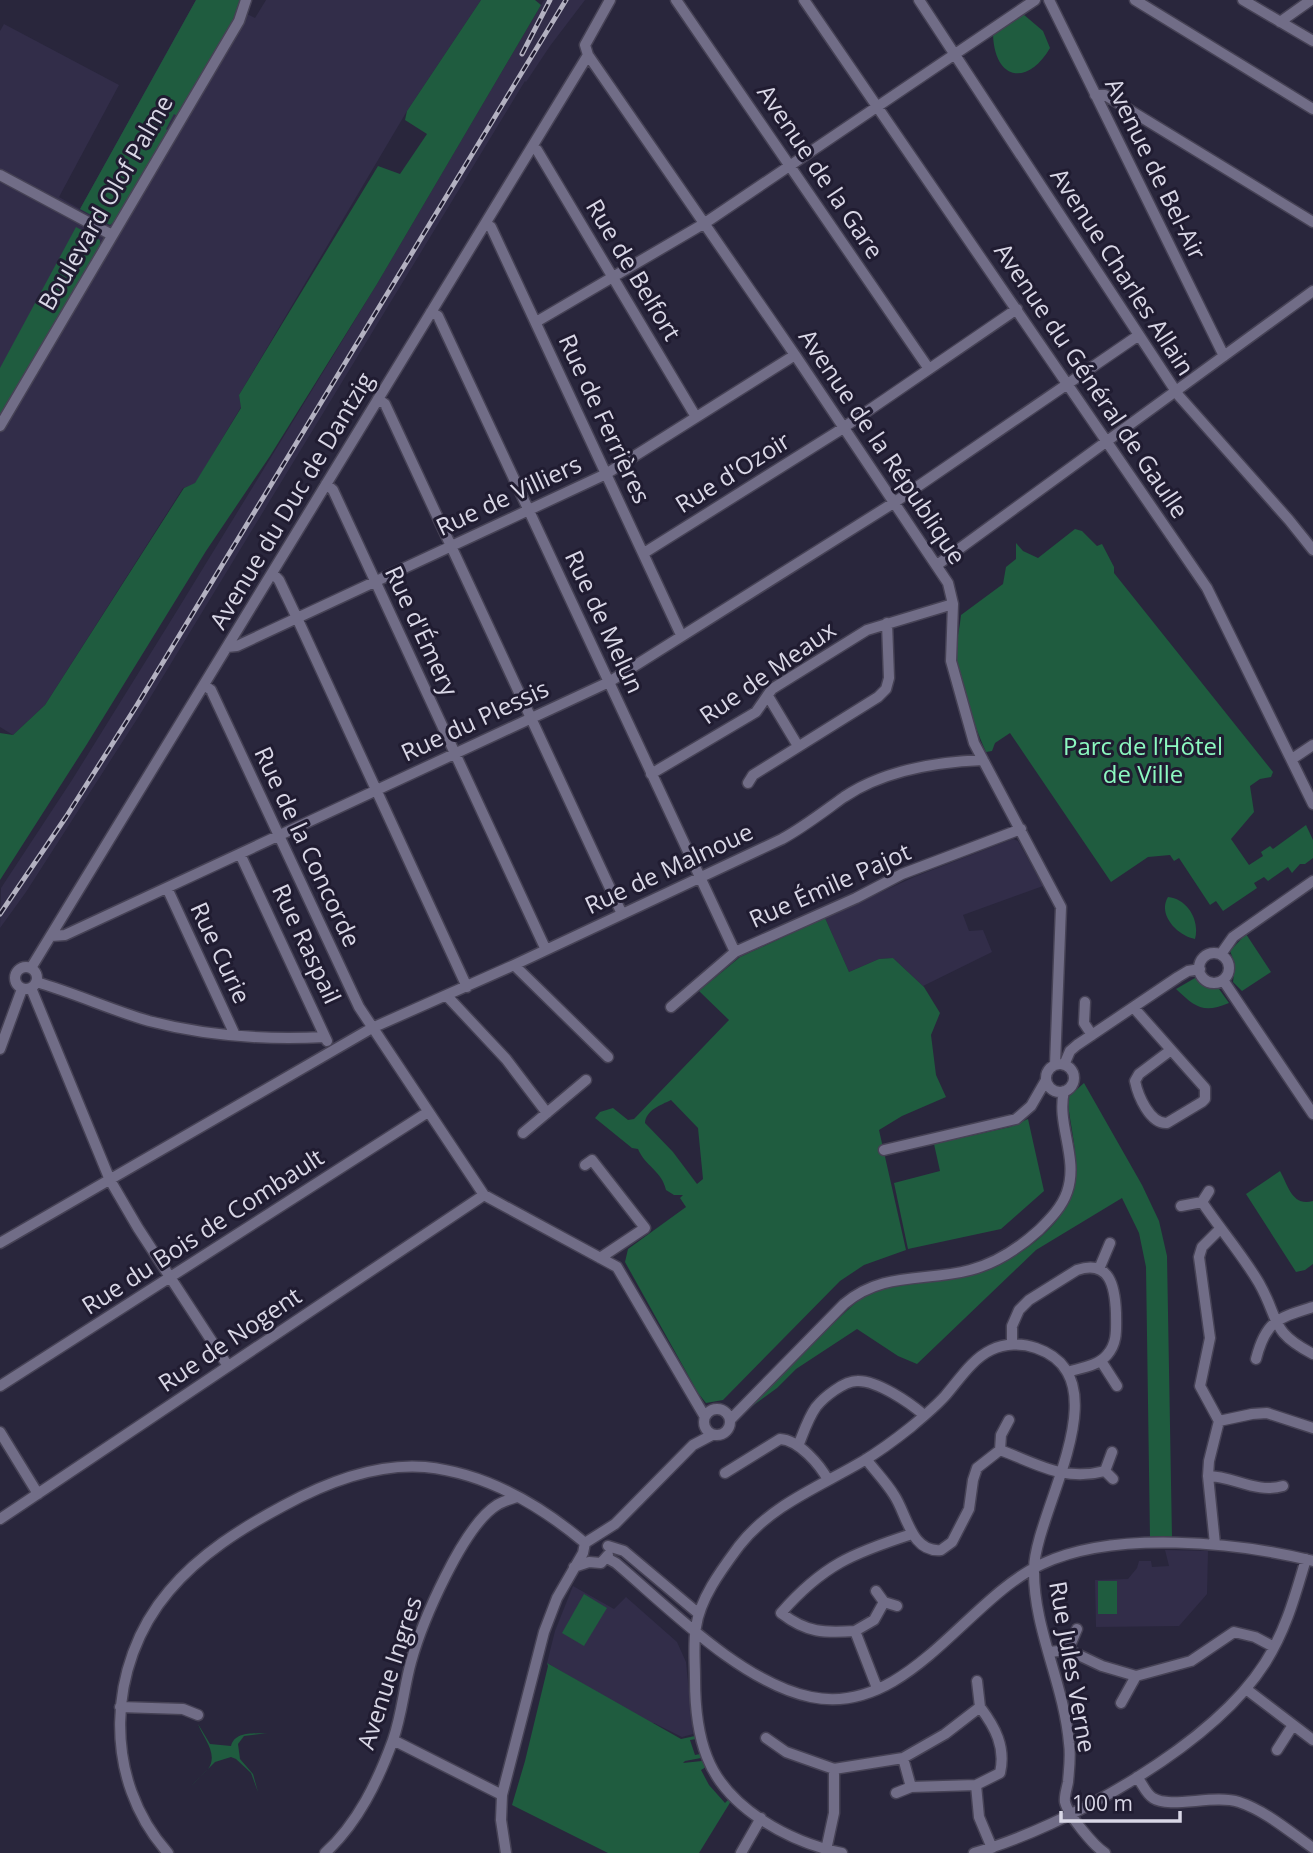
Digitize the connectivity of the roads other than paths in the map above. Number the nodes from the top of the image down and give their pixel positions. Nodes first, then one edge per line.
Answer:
1 (246, 0) edge
2 (610, 0) edge
3 (676, 0) edge
4 (804, 0) edge
5 (919, 0) edge
6 (1035, 0) edge
7 (1049, 0) edge
8 (1135, 0) edge
9 (1243, 0) edge
10 (1311, 0) edge
11 (1280, 22) junction
12 (1313, 41) edge
13 (588, 55) junction
14 (955, 55) junction
15 (1095, 95) junction
16 (878, 106) junction
17 (1313, 109) edge
18 (532, 147) junction
19 (790, 166) junction
20 (0, 175) edge
21 (1313, 222) edge
22 (705, 223) junction
23 (485, 224) junction
24 (112, 235) junction
25 (612, 278) junction
26 (1313, 291) edge
27 (1017, 309) junction
28 (431, 312) junction
29 (536, 322) junction
30 (1139, 335) junction
31 (795, 355) junction
32 (1224, 356) junction
33 (929, 369) junction
34 (1068, 384) junction
35 (1176, 391) junction
36 (378, 399) junction
37 (696, 417) junction
38 (0, 426) edge
39 (844, 427) junction
40 (1106, 442) junction
41 (606, 474) junction
42 (326, 484) junction
43 (895, 502) junction
44 (528, 510) junction
45 (451, 546) junction
46 (1313, 550) edge
47 (643, 553) junction
48 (937, 565) junction
49 (272, 573) junction
50 (375, 580) junction
51 (953, 604) junction
52 (297, 618) junction
53 (887, 623) junction
54 (681, 635) junction
55 (227, 648) junction
56 (609, 682) junction
57 (204, 684) junction
58 (768, 696) junction
59 (531, 719) junction
60 (1313, 745) edge
61 (798, 746) junction
62 (455, 754) junction
63 (1292, 759) junction
64 (983, 760) junction
65 (651, 774) junction
66 (748, 783) dead end
67 (378, 790) junction
68 (1313, 804) edge
69 (1021, 829) junction
70 (279, 837) junction
71 (240, 854) junction
72 (702, 877) junction
73 (1313, 881) edge
74 (167, 888) junction
75 (622, 914) junction
76 (51, 936) junction
77 (546, 950) junction
78 (735, 952) junction
79 (1221, 954) junction
80 (514, 965) junction
81 (31, 968) junction
82 (1200, 969) junction
83 (1223, 980) junction
84 (467, 986) junction
85 (30, 987) junction
86 (447, 996) junction
87 (1084, 1002) dead end
88 (671, 1007) dead end
89 (1134, 1008) junction
90 (372, 1028) junction
91 (236, 1035) junction
92 (1092, 1035) junction
93 (325, 1037) junction
94 (0, 1049) edge
95 (1171, 1050) junction
96 (333, 1053) junction
97 (608, 1057) dead end
98 (1059, 1065) junction
99 (586, 1080) dead end
100 (1046, 1080) junction
101 (1060, 1091) junction
102 (428, 1112) junction
103 (547, 1113) junction
104 (1313, 1114) edge
105 (523, 1133) dead end
106 (884, 1150) dead end
107 (585, 1165) dead end
108 (110, 1180) junction
109 (1209, 1191) dead end
110 (484, 1195) junction
111 (1202, 1202) junction
112 (1181, 1206) dead end
113 (1220, 1228) junction
114 (0, 1243) edge
115 (623, 1243) junction
116 (1110, 1243) dead end
117 (600, 1258) junction
118 (617, 1267) junction
119 (1099, 1269) junction
120 (170, 1278) junction
121 (1313, 1307) edge
122 (1274, 1321) junction
123 (1012, 1344) junction
124 (1313, 1354) edge
125 (1256, 1359) dead end
126 (1101, 1361) junction
127 (228, 1366) junction
128 (1067, 1373) junction
129 (0, 1386) edge
130 (1117, 1386) dead end
131 (925, 1415) junction
132 (728, 1416) junction
133 (1009, 1420) dead end
134 (1219, 1421) junction
135 (707, 1426) junction
136 (1313, 1428) edge
137 (0, 1432) edge
138 (798, 1447) junction
139 (1000, 1450) junction
140 (1112, 1452) dead end
141 (866, 1460) junction
142 (725, 1473) dead end
143 (1060, 1474) junction
144 (1208, 1476) junction
145 (828, 1480) junction
146 (1283, 1486) dead end
147 (503, 1489) junction
148 (38, 1494) junction
149 (517, 1497) junction
150 (496, 1506) junction
151 (0, 1519) edge
152 (912, 1534) junction
153 (1038, 1544) junction
154 (1215, 1544) junction
155 (594, 1547) junction
156 (628, 1554) junction
157 (607, 1558) junction
158 (1054, 1559) junction
159 (1310, 1560) edge
160 (1034, 1568) junction
161 (624, 1569) junction
162 (659, 1581) junction
163 (1013, 1582) junction
164 (1035, 1589) junction
165 (876, 1591) dead end
166 (650, 1592) junction
167 (884, 1602) junction
168 (897, 1606) dead end
169 (699, 1614) junction
170 (1077, 1629) dead end
171 (695, 1630) junction
172 (855, 1631) junction
173 (1274, 1647) junction
174 (1068, 1650) junction
175 (1049, 1651) junction
176 (1136, 1676) junction
177 (977, 1681) dead end
178 (877, 1688) junction
179 (1246, 1689) junction
180 (1121, 1703) dead end
181 (120, 1707) junction
182 (979, 1707) junction
183 (198, 1715) dead end
184 (1293, 1725) junction
185 (1312, 1735) edge
186 (766, 1738) dead end
187 (393, 1740) junction
188 (1277, 1751) dead end
189 (786, 1752) junction
190 (903, 1758) junction
191 (780, 1764) dead end
192 (834, 1769) junction
193 (1137, 1777) junction
194 (976, 1786) junction
195 (911, 1787) junction
196 (896, 1793) dead end
197 (502, 1796) junction
198 (1073, 1814) junction
199 (761, 1818) junction
200 (992, 1848) junction
201 (1313, 1848) edge
202 (826, 1850) junction
203 (168, 1853) edge
204 (325, 1853) edge
205 (506, 1853) edge
206 (741, 1853) edge
207 (842, 1853) edge
208 (974, 1853) edge
209 (1105, 1853) edge

1 - 24 street, Boulevard Olof Palme
2 - 13 street, Avenue du Duc de Dantzig
3 - 19 street, Avenue de la Gare
4 - 16 street, Avenue du Général de Gaulle
5 - 14 street, Avenue Charles Allain
6 - 14 street
7 - 15 street, Avenue de Bel-Air
8 - 17 street
9 - 11 street
10 - 11 street
11 - 12 street
13 - 18 street, Avenue du Duc de Dantzig
13 - 22 street, Avenue de la République
14 - 16 street
14 - 30 street, Avenue Charles Allain
15 - 21 street
15 - 32 street, Avenue de Bel-Air
16 - 19 street
16 - 27 street, Avenue du Général de Gaulle
18 - 23 street, Avenue du Duc de Dantzig
18 - 25 street, Rue de Belfort
19 - 22 street
19 - 33 street, Avenue de la Gare
20 - 24 street
22 - 25 street
22 - 31 street, Avenue de la République
23 - 28 street, Avenue du Duc de Dantzig
23 - 29 street, Rue de Ferrières
24 - 38 street, Boulevard Olof Palme
25 - 29 street
25 - 37 street, Rue de Belfort
26 - 32 street
27 - 33 street, Rue d'Ozoir
27 - 34 street, Avenue du Général de Gaulle
28 - 36 street, Avenue du Duc de Dantzig
28 - 44 street, Rue de Melun
29 - 41 street, Rue de Ferrières
30 - 34 street, Rue du Plessis
30 - 35 street, Avenue Charles Allain
31 - 37 street, Rue de Villiers
31 - 39 street, Avenue de la République
32 - 35 street
33 - 39 street, Rue d'Ozoir
34 - 40 street, Avenue du Général de Gaulle
34 - 43 street, Rue du Plessis
35 - 40 street
35 - 46 street, Avenue Charles Allain
36 - 42 street, Avenue du Duc de Dantzig
36 - 45 street
37 - 41 street, Rue de Villiers
39 - 43 street, Avenue de la République
39 - 47 street, Rue d'Ozoir
40 - 48 street
40 - 63 street, Avenue du Général de Gaulle
41 - 44 street, Rue de Villiers
41 - 47 street, Rue de Ferrières
42 - 49 street, Avenue du Duc de Dantzig
42 - 50 street, Rue d'Émery
43 - 48 street, Avenue de la République
43 - 54 street, Rue du Plessis
44 - 45 street, Rue de Villiers
44 - 56 street, Rue de Melun
45 - 50 street, Rue de Villiers
45 - 59 street
47 - 54 street, Rue de Ferrières
48 - 51 street, Avenue de la République
49 - 52 street
49 - 55 street, Avenue du Duc de Dantzig
50 - 52 street, Rue de Villiers
50 - 62 street, Rue d'Émery
51 - 53 street, Rue de Meaux
51 - 64 street, Avenue de la République
52 - 55 street, Rue de Villiers
52 - 67 street
53 - 58 street, Rue de Meaux
53 - 61 street
54 - 56 street, Rue du Plessis
55 - 57 street, Avenue du Duc de Dantzig
56 - 59 street, Rue du Plessis
56 - 65 street, Rue de Melun
57 - 70 street, Rue de la Concorde
57 - 76 street, Avenue du Duc de Dantzig
58 - 61 street
58 - 65 street, Rue de Meaux
59 - 62 street, Rue du Plessis
59 - 75 street
60 - 63 street
61 - 66 street
62 - 67 street, Rue du Plessis
62 - 77 street, Rue d'Émery
63 - 68 street, Avenue du Général de Gaulle
64 - 69 street, Avenue de la République
64 - 72 street, Rue de Malnoue
65 - 72 street, Rue de Melun
67 - 70 street, Rue du Plessis
67 - 84 street
69 - 78 street, Rue Émile Pajot
69 - 98 street, Avenue de la République
70 - 71 street, Rue du Plessis
70 - 90 street, Rue de la Concorde
71 - 74 street, Rue du Plessis
71 - 93 street, Rue Raspail
72 - 75 street, Rue de Malnoue
72 - 78 street, Rue de Melun
73 - 79 street
74 - 76 street, Rue du Plessis
74 - 91 street, Rue Curie
75 - 77 street, Rue de Malnoue
76 - 81 street, Avenue du Duc de Dantzig
77 - 80 street, Rue de Malnoue
78 - 88 street, Rue Émile Pajot
79 - 82 street
79 - 83 street
80 - 84 street, Rue de Malnoue
80 - 97 street
81 - 85 street
81 - 85 street
82 - 83 street
82 - 89 street
83 - 104 street
84 - 86 street, Rue de Malnoue
85 - 91 street
85 - 94 street
85 - 108 street
86 - 90 street, Rue de Malnoue
86 - 103 street
87 - 92 street
89 - 92 street
89 - 95 street
90 - 96 street
90 - 102 street, Rue de la Concorde
91 - 93 street
92 - 98 street
93 - 96 street, Rue Raspail
95 - 95 street
96 - 108 street
98 - 100 street
98 - 101 street
99 - 103 street
100 - 101 street
100 - 106 street
101 - 132 street
102 - 110 street, Rue de la Concorde
102 - 120 street, Rue du Bois de Combault
103 - 105 street
107 - 115 street
108 - 114 street
108 - 120 street
109 - 111 street
110 - 117 street
110 - 127 street, Rue de Nogent
111 - 112 street
111 - 113 street
113 - 122 street
113 - 134 street
115 - 117 street
115 - 118 street
116 - 119 street
117 - 118 street
118 - 135 street
119 - 123 street
119 - 126 street
120 - 127 street
120 - 129 street, Rue du Bois de Combault
121 - 122 street
122 - 124 street
122 - 125 street
123 - 128 street
123 - 131 street
126 - 128 street
126 - 130 street
127 - 148 street, Rue de Nogent
128 - 143 street, Rue Jules Verne
131 - 138 street
131 - 141 street
132 - 135 street
132 - 135 street
133 - 139 street
134 - 136 street
134 - 144 street
135 - 155 street
137 - 148 street
138 - 142 street
138 - 145 street
139 - 143 street
139 - 152 street
140 - 143 street
141 - 145 street
141 - 152 street
143 - 153 street, Rue Jules Verne
144 - 146 street
144 - 154 street
145 - 169 street
147 - 149 street
147 - 150 street, Avenue Ingres
147 - 181 street
148 - 151 street, Rue de Nogent
149 - 150 street, Avenue Ingres
149 - 155 street
150 - 187 street, Avenue Ingres
152 - 172 street
153 - 158 street
153 - 160 street, Rue Jules Verne
154 - 158 street
154 - 159 street
155 - 156 street
155 - 157 street
155 - 157 street
155 - 197 street
156 - 161 street
156 - 162 street
157 - 161 street
158 - 160 street
159 - 173 street
160 - 163 street
160 - 164 street, Rue Jules Verne
161 - 166 street
162 - 166 street
162 - 169 street
163 - 164 street
163 - 178 street
164 - 175 street, Rue Jules Verne
165 - 167 street
166 - 171 street
167 - 168 street
167 - 172 street
169 - 171 street
170 - 174 street
171 - 178 street
171 - 199 street
172 - 178 street
173 - 176 street
173 - 179 street
174 - 175 street
174 - 176 street
175 - 198 street, Rue Jules Verne
176 - 180 street
177 - 182 street
179 - 184 street
179 - 193 street
181 - 183 street
181 - 203 street
182 - 190 street
182 - 194 street
184 - 185 street
184 - 188 street
186 - 189 street
187 - 197 street
187 - 204 street, Avenue Ingres
189 - 191 street
189 - 192 street
190 - 192 street
190 - 195 street
192 - 202 street
193 - 198 street
193 - 201 street
194 - 195 street
194 - 200 street
195 - 196 street
197 - 205 street
198 - 200 street
198 - 209 street
199 - 202 street
199 - 206 street
200 - 208 street
202 - 207 street

